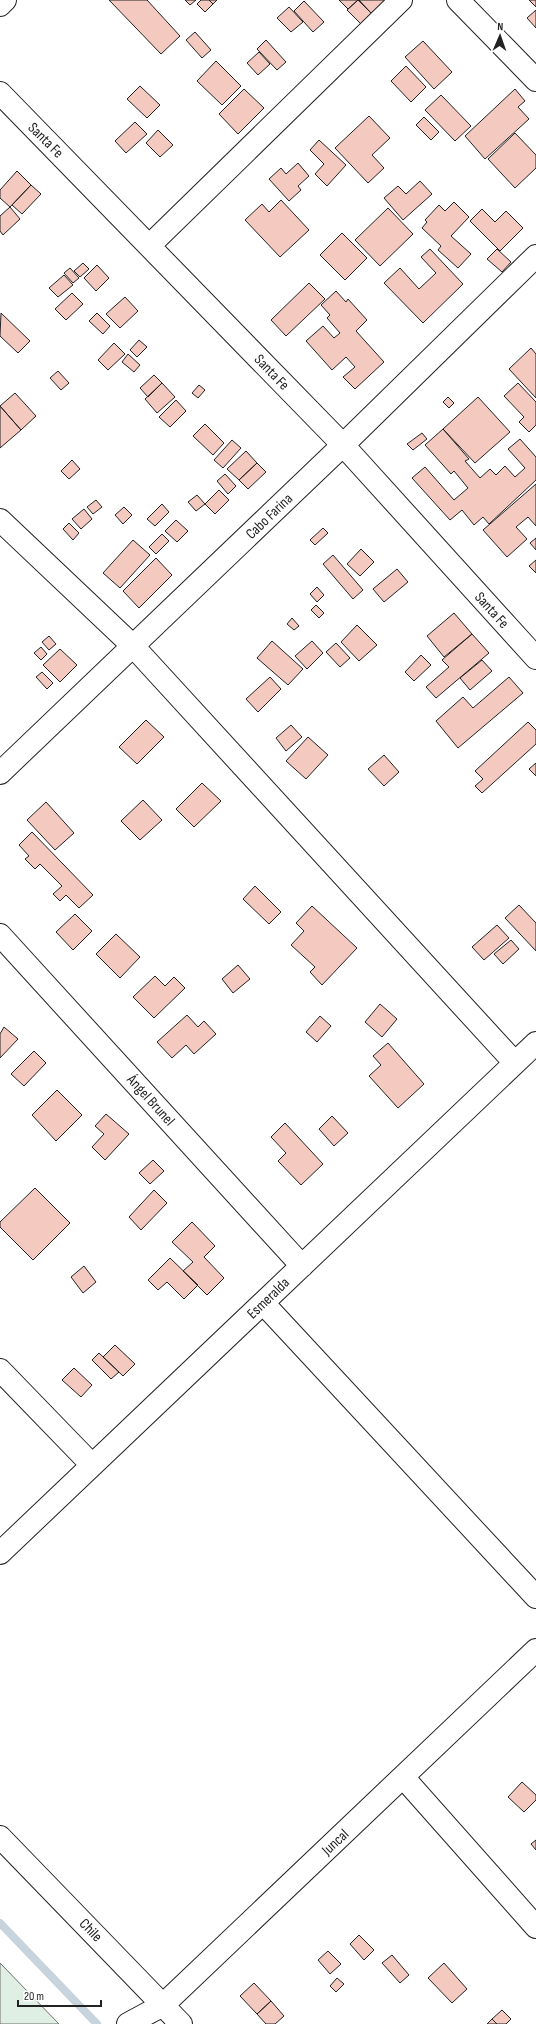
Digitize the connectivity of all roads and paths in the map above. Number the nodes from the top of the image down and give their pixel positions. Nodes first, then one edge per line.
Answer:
1 (5, 0) edge
2 (401, 0) edge
3 (458, 0) edge
4 (0, 5) edge
5 (536, 80) edge
6 (0, 93) edge
7 (150, 246) junction
8 (536, 256) edge
9 (342, 445) junction
10 (0, 520) edge
11 (133, 646) junction
12 (536, 658) edge
13 (0, 773) edge
14 (0, 935) edge
15 (536, 1044) edge
16 (515, 1063) junction
17 (302, 1266) junction
18 (263, 1303) junction
19 (0, 1370) edge
20 (92, 1465) junction
21 (0, 1553) edge
22 (536, 1597) edge
23 (536, 1650) edge
24 (403, 1778) junction
25 (0, 1837) edge
26 (536, 1927) edge
27 (163, 2005) junction
28 (128, 2024) edge
29 (181, 2024) edge

1 - 4 street
2 - 7 street
3 - 5 street
6 - 7 street, Santa Fe
7 - 9 street, Santa Fe
8 - 9 street, Cabo Farina
9 - 11 street, Cabo Farina
9 - 12 street, Santa Fe
10 - 11 street
11 - 13 street, Cabo Farina
11 - 16 street
14 - 17 street, Ángel Brunel
15 - 16 street, Esmeralda
16 - 17 street, Esmeralda
17 - 18 street, Esmeralda
18 - 20 street, Esmeralda
18 - 22 street
19 - 20 street
20 - 21 street, Esmeralda
23 - 24 street, Juncal
24 - 26 street
24 - 27 street, Juncal
25 - 27 street, Chile
27 - 28 street, Juncal
27 - 29 street, Chile

